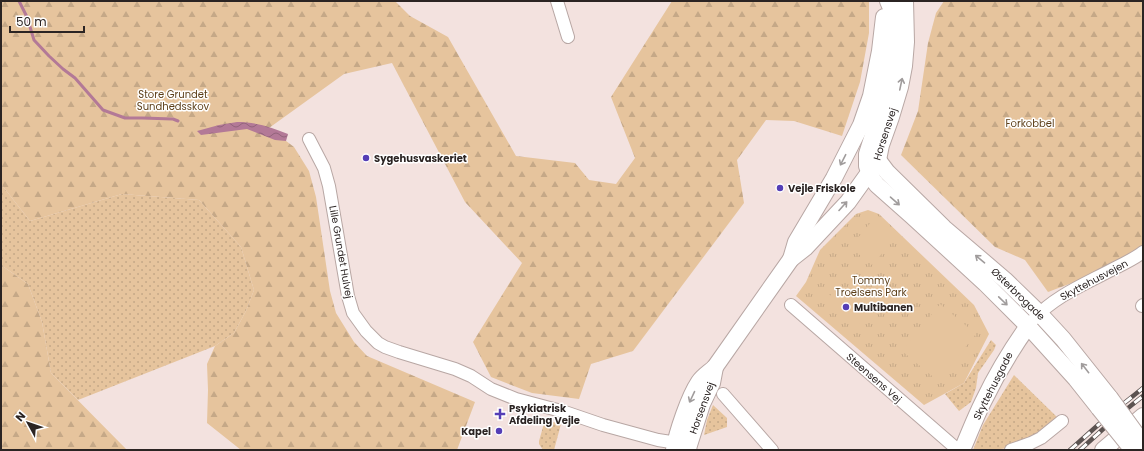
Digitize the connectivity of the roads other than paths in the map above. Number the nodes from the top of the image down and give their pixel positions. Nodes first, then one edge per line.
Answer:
1 (557, 1) edge
2 (887, 1) edge
3 (905, 1) edge
4 (568, 37) dead end
5 (309, 139) dead end
6 (878, 160) junction
7 (870, 173) junction
8 (1143, 252) edge
9 (791, 259) junction
10 (791, 305) dead end
11 (1039, 313) junction
12 (1028, 326) junction
13 (723, 394) dead end
14 (1104, 403) junction
15 (1143, 416) edge
16 (1062, 421) dead end
17 (1108, 446) edge
18 (1138, 446) edge
19 (682, 447) edge
20 (772, 450) edge
21 (958, 450) edge
22 (962, 450) edge
23 (1011, 450) edge

1 - 4 street
2 - 7 main road
2 -> 9 main road, Horsensvej
6 -> 3 main road, Horsensvej
5 - 19 street, Lille Grundet Hulvej
6 - 7 main road, Horsensvej
11 -> 6 main road, Østerbrogade
9 -> 7 main road, Horsensvej
7 -> 12 main road, Østerbrogade
8 - 11 street, Skyttehusvejen
9 - 19 main road, Horsensvej
10 - 21 street, Steensens Vej
11 - 12 street, Skyttehusvejen
14 -> 11 main road, Østerbrogade
12 - 14 main road, Østerbrogade
12 - 22 main road, Skyttehusgade
13 - 20 street
14 - 18 main road, Østerbrogade, bridge
15 - 17 main road
16 - 23 street

